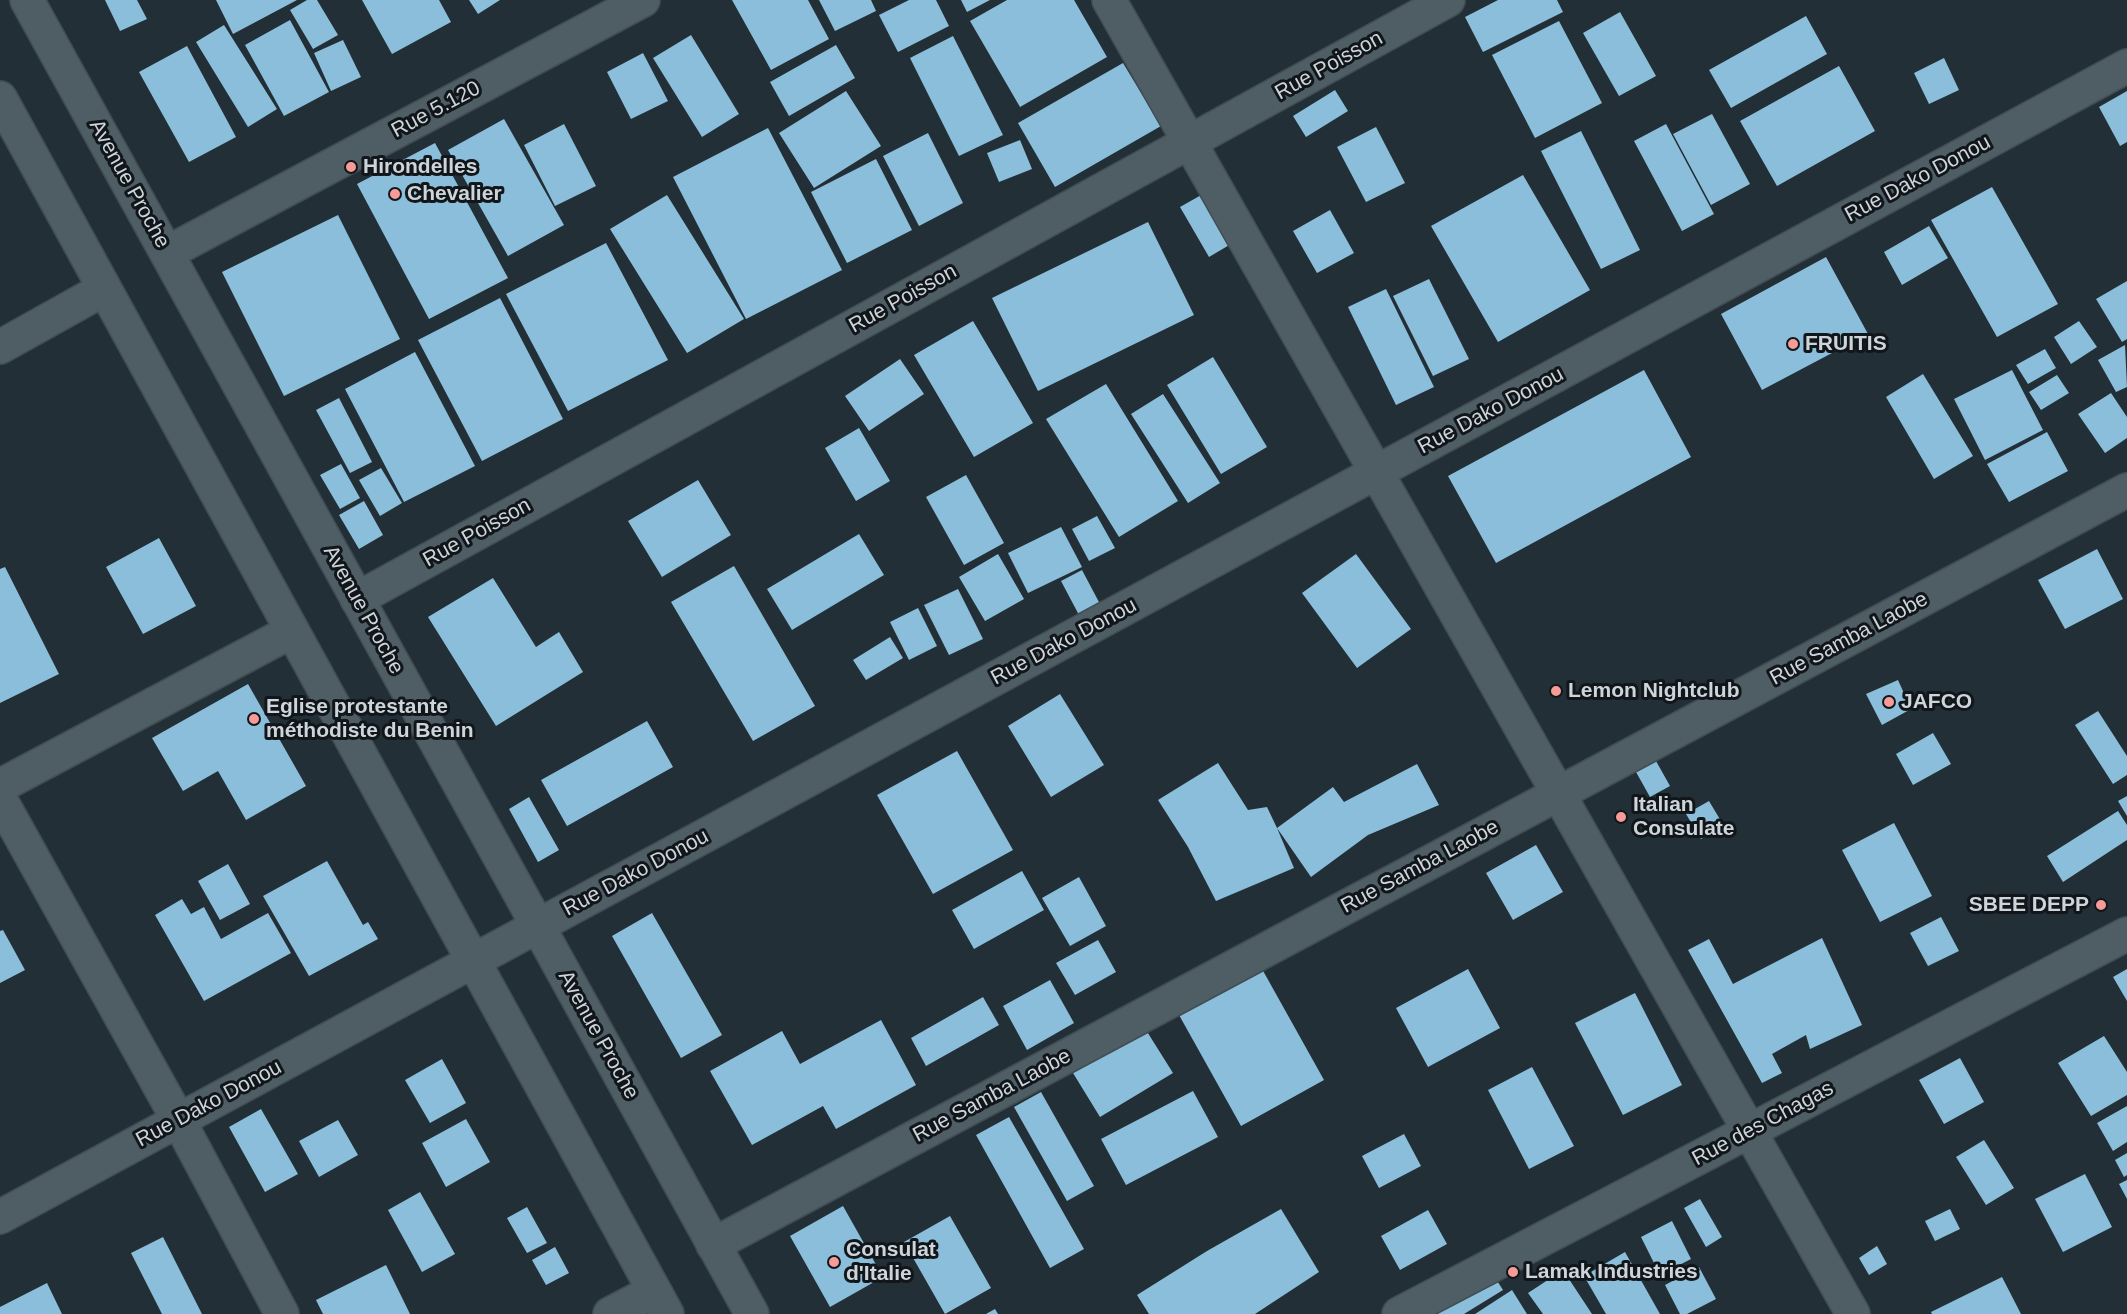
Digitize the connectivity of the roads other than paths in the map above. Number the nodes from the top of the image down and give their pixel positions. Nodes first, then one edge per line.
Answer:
1 (27, 0) edge
2 (643, 0) edge
3 (1109, 0) edge
4 (1448, 0) edge
5 (2127, 66) edge
6 (0, 98) edge
7 (1189, 142) junction
8 (167, 253) junction
9 (104, 289) junction
10 (0, 346) edge
11 (1377, 472) junction
12 (2127, 490) edge
13 (357, 599) junction
14 (292, 632) junction
15 (0, 786) edge
16 (1559, 794) junction
17 (0, 799) edge
18 (538, 926) junction
19 (2127, 934) edge
20 (472, 961) junction
21 (179, 1121) junction
22 (1750, 1131) junction
23 (0, 1217) edge
24 (713, 1245) junction
25 (661, 1302) edge
26 (282, 1314) edge
27 (610, 1314) edge
28 (752, 1314) edge
29 (1399, 1314) edge
30 (1853, 1314) edge

1 - 8 street, Avenue Proche
2 - 8 street, Rue 5.120
3 - 7 street
4 - 7 street, Rue Poisson
5 - 11 street, Rue Dako Donou
6 - 9 street
7 - 11 street
7 - 13 street, Rue Poisson
8 - 13 street, Avenue Proche
9 - 10 street
9 - 14 street
11 - 16 street
11 - 18 street, Rue Dako Donou
12 - 16 street, Rue Samba Laobe
13 - 18 street, Avenue Proche
14 - 15 street
14 - 20 street
16 - 22 street
16 - 24 street, Rue Samba Laobe
17 - 21 street
18 - 20 street, Rue Dako Donou
18 - 24 street, Avenue Proche
19 - 22 street, Rue des Chagas
20 - 21 street, Rue Dako Donou
20 - 25 street
21 - 23 street, Rue Dako Donou
21 - 26 street
22 - 29 street, Rue des Chagas
22 - 30 street
24 - 28 street, Avenue Proche
25 - 27 street

